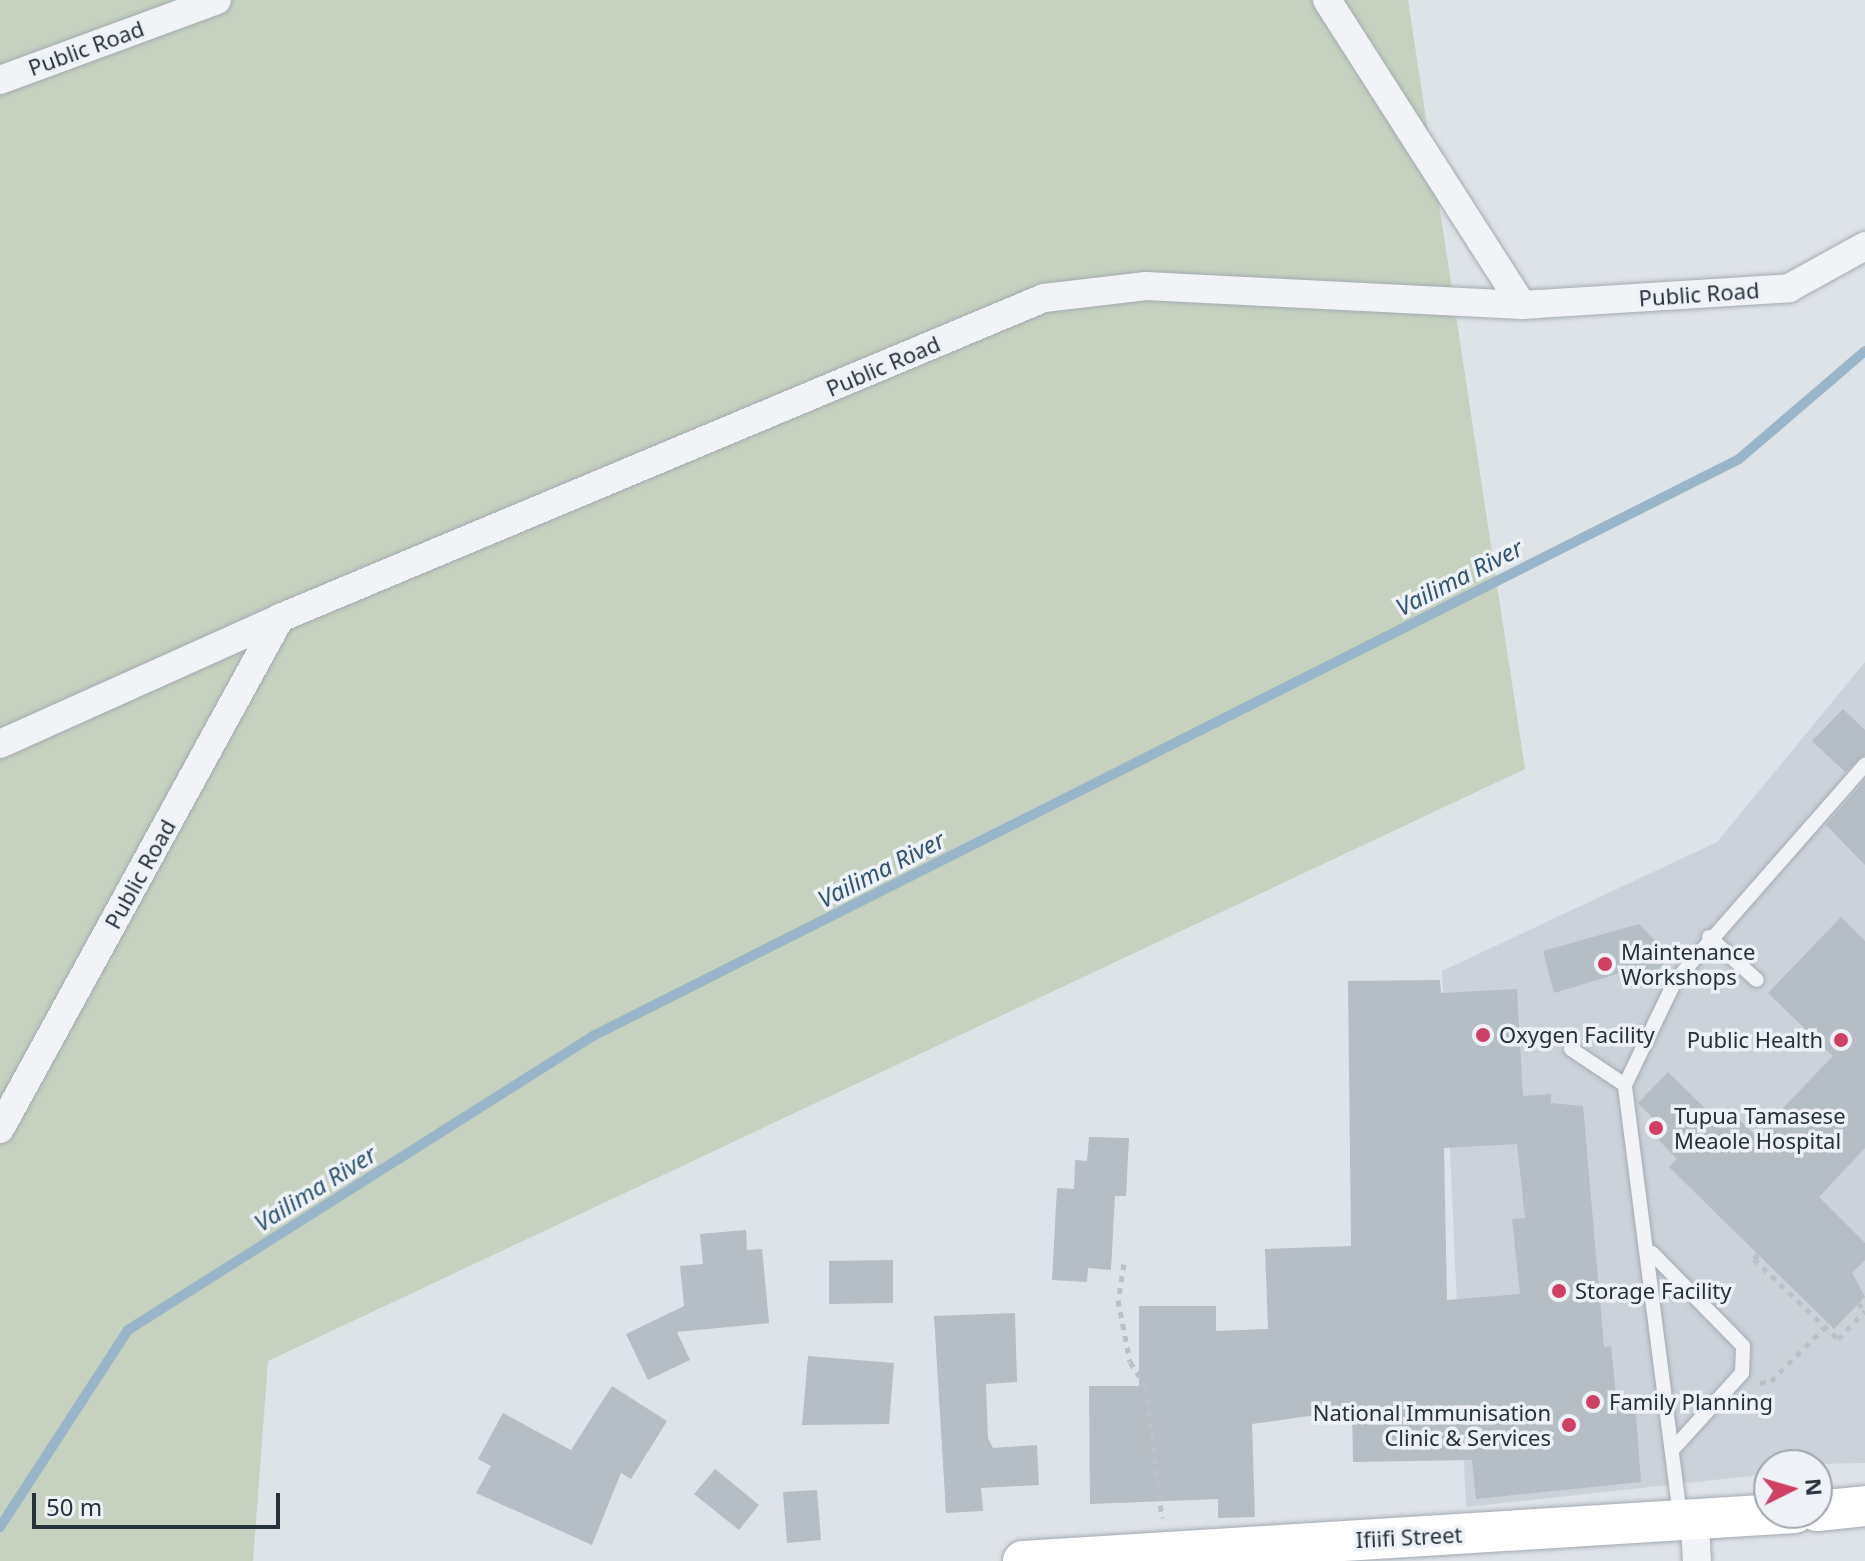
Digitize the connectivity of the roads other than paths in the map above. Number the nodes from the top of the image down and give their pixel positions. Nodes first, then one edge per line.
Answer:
1 (217, 0) edge
2 (1327, 0) edge
3 (0, 80) edge
4 (1865, 246) edge
5 (1522, 305) junction
6 (280, 618) junction
7 (0, 744) edge
8 (1865, 765) edge
9 (1709, 937) junction
10 (1757, 980) dead end
11 (1571, 1049) dead end
12 (1625, 1085) junction
13 (0, 1129) edge
14 (1652, 1253) junction
15 (1673, 1449) junction
16 (1865, 1506) edge
17 (1833, 1509) edge
18 (1753, 1522) edge
19 (1691, 1536) edge
20 (1023, 1561) edge

1 - 3 street, Public Road
2 - 5 street
4 - 5 street, Public Road
5 - 6 street, Public Road
6 - 7 street, Public Road
6 - 13 street, Public Road
8 - 9 lane
9 - 10 lane
9 - 12 lane
11 - 12 lane
12 - 14 lane
14 - 15 lane
14 - 15 lane
15 - 19 lane
16 - 17 main road
18 - 19 main road, Ifiifi Street
19 - 20 main road, Ifiifi Street

